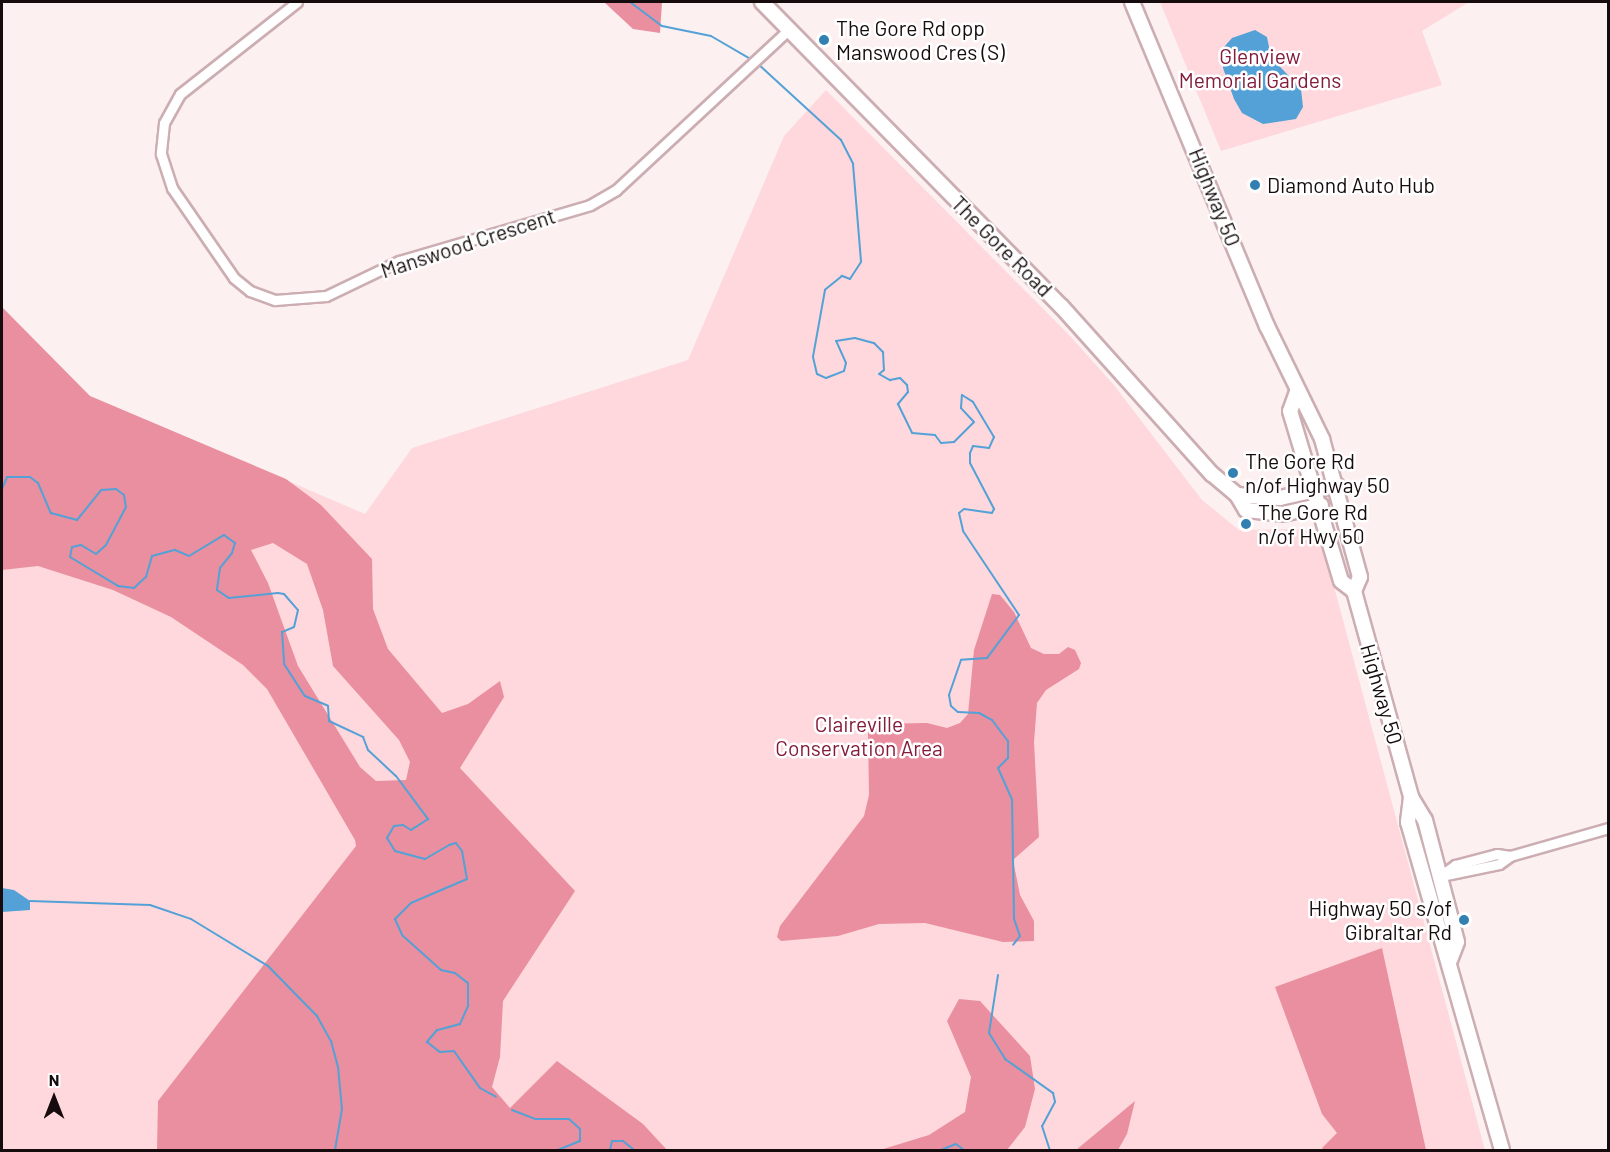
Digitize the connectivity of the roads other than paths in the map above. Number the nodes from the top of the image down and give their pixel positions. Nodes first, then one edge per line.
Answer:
1 (297, 2) edge
2 (762, 2) edge
3 (1132, 2) edge
4 (788, 30) junction
5 (1297, 392) junction
6 (1337, 485) junction
7 (1316, 489) junction
8 (1238, 495) junction
9 (1321, 505) junction
10 (1354, 591) junction
11 (1411, 797) junction
12 (1608, 828) edge
13 (1440, 876) junction
14 (1424, 881) junction
15 (1450, 960) junction
16 (1502, 1150) edge

1 - 4 street, Manswood Crescent
2 - 4 main road, The Gore Road
3 - 5 main road, Highway 50
4 - 8 main road, The Gore Road
5 - 6 main road, Highway 50
5 - 7 main road, Highway 50
6 - 7 main road
6 - 10 main road, Highway 50
7 - 8 main road
7 - 9 main road, Highway 50
8 - 9 main road, The Gore Road
9 - 10 main road, Highway 50
10 - 11 main road, Highway 50
11 - 13 main road, Highway 50
11 - 14 main road, Highway 50
12 - 13 street
13 - 14 street
13 - 15 main road, Highway 50
14 - 15 main road, Highway 50
15 - 16 main road, Highway 50

